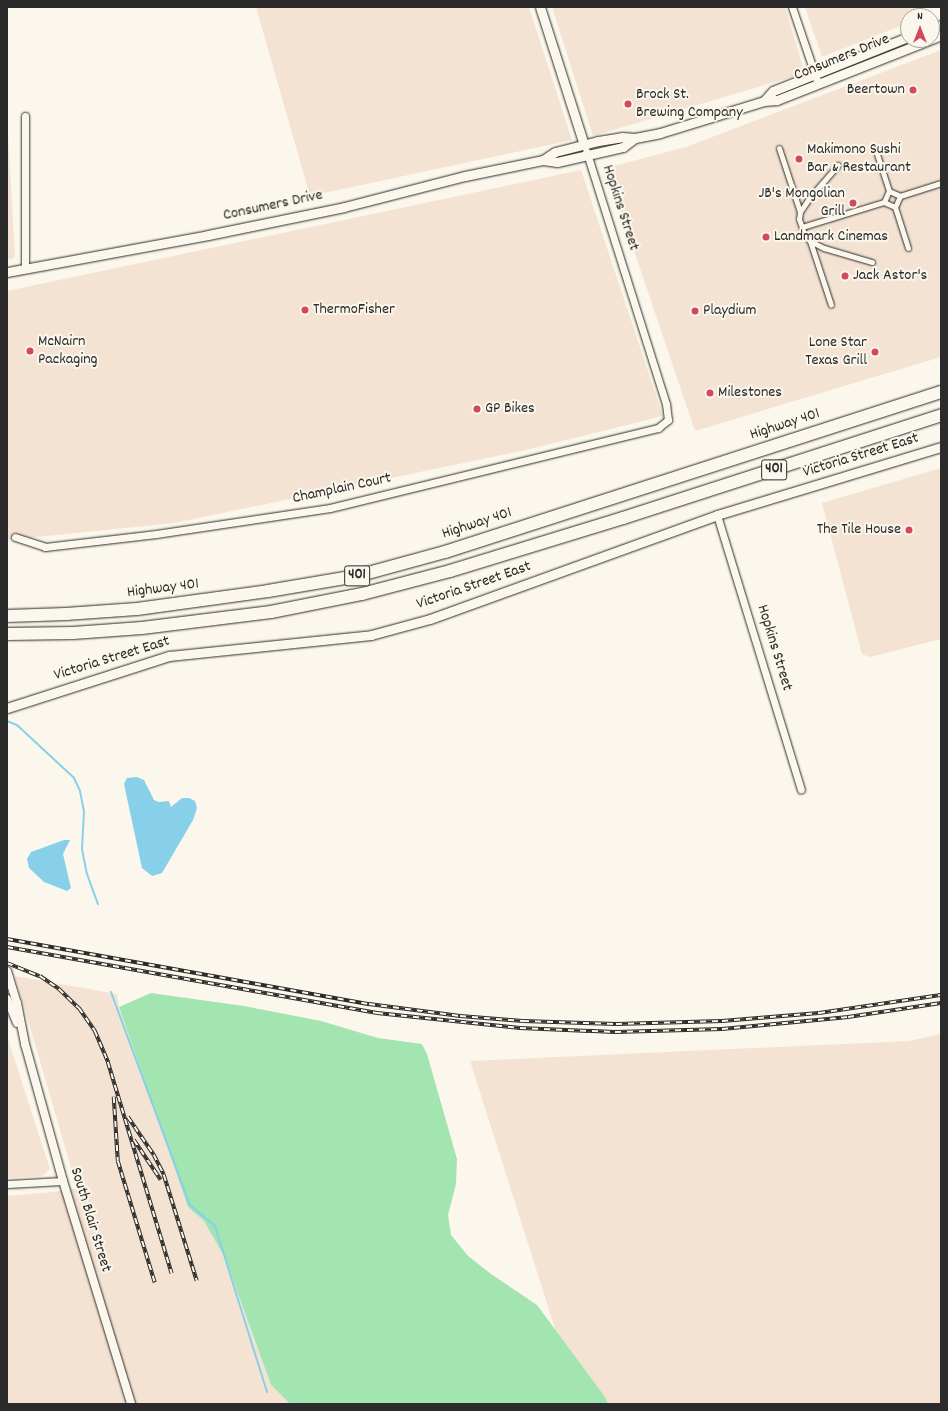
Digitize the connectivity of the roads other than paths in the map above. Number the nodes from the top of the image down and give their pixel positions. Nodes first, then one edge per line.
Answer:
1 (540, 7) edge
2 (792, 7) edge
3 (900, 41) edge
4 (908, 48) edge
5 (814, 74) junction
6 (818, 84) junction
7 (764, 101) junction
8 (25, 116) dead end
9 (635, 138) junction
10 (584, 145) junction
11 (779, 148) dead end
12 (877, 154) dead end
13 (587, 155) junction
14 (543, 160) junction
15 (838, 165) dead end
16 (941, 183) edge
17 (889, 191) junction
18 (900, 196) junction
19 (884, 202) junction
20 (895, 207) junction
21 (800, 212) junction
22 (802, 228) junction
23 (810, 241) junction
24 (908, 248) dead end
25 (872, 262) dead end
26 (25, 268) junction
27 (7, 272) edge
28 (831, 305) dead end
29 (941, 392) edge
30 (941, 416) edge
31 (668, 420) joint
32 (941, 447) edge
33 (717, 515) junction
34 (15, 537) dead end
35 (7, 616) edge
36 (7, 634) edge
37 (7, 708) edge
38 (801, 789) dead end
39 (7, 971) edge
40 (7, 999) edge
41 (25, 1044) junction
42 (63, 1181) junction
43 (7, 1184) edge
44 (131, 1404) edge

1 - 10 main road, Hopkins Street
2 - 5 street
3 - 5 main road, Consumers Drive
4 - 6 main road, Consumers Drive
5 - 6 street
5 - 7 main road, Consumers Drive
6 - 7 main road, Consumers Drive
7 - 9 main road, Consumers Drive
8 - 26 street
9 - 10 main road, Consumers Drive
9 - 13 main road, Consumers Drive
10 - 13 street, Hopkins Street
10 - 14 main road, Consumers Drive
11 - 21 street
12 - 17 street
13 - 14 main road, Consumers Drive
13 - 31 street, Hopkins Street
14 - 26 main road, Consumers Drive
15 - 21 street
16 - 18 street
17 - 18 street
17 - 19 street
18 - 20 street
19 - 20 street
19 - 22 street
20 - 24 street
21 - 22 street
22 - 23 street
23 - 25 street
23 - 28 street
26 - 27 main road, Consumers Drive
29 - 35 highway, Highway 401 / 401
30 - 36 highway, 401
31 - 34 street, Champlain Court
32 - 33 main road, Victoria Street East
33 - 37 main road, Victoria Street East
33 - 38 street, Hopkins Street
39 - 41 street, South Blair Street
40 - 41 street, South Blair Street
41 - 42 street, South Blair Street
42 - 43 street
42 - 44 street, South Blair Street

